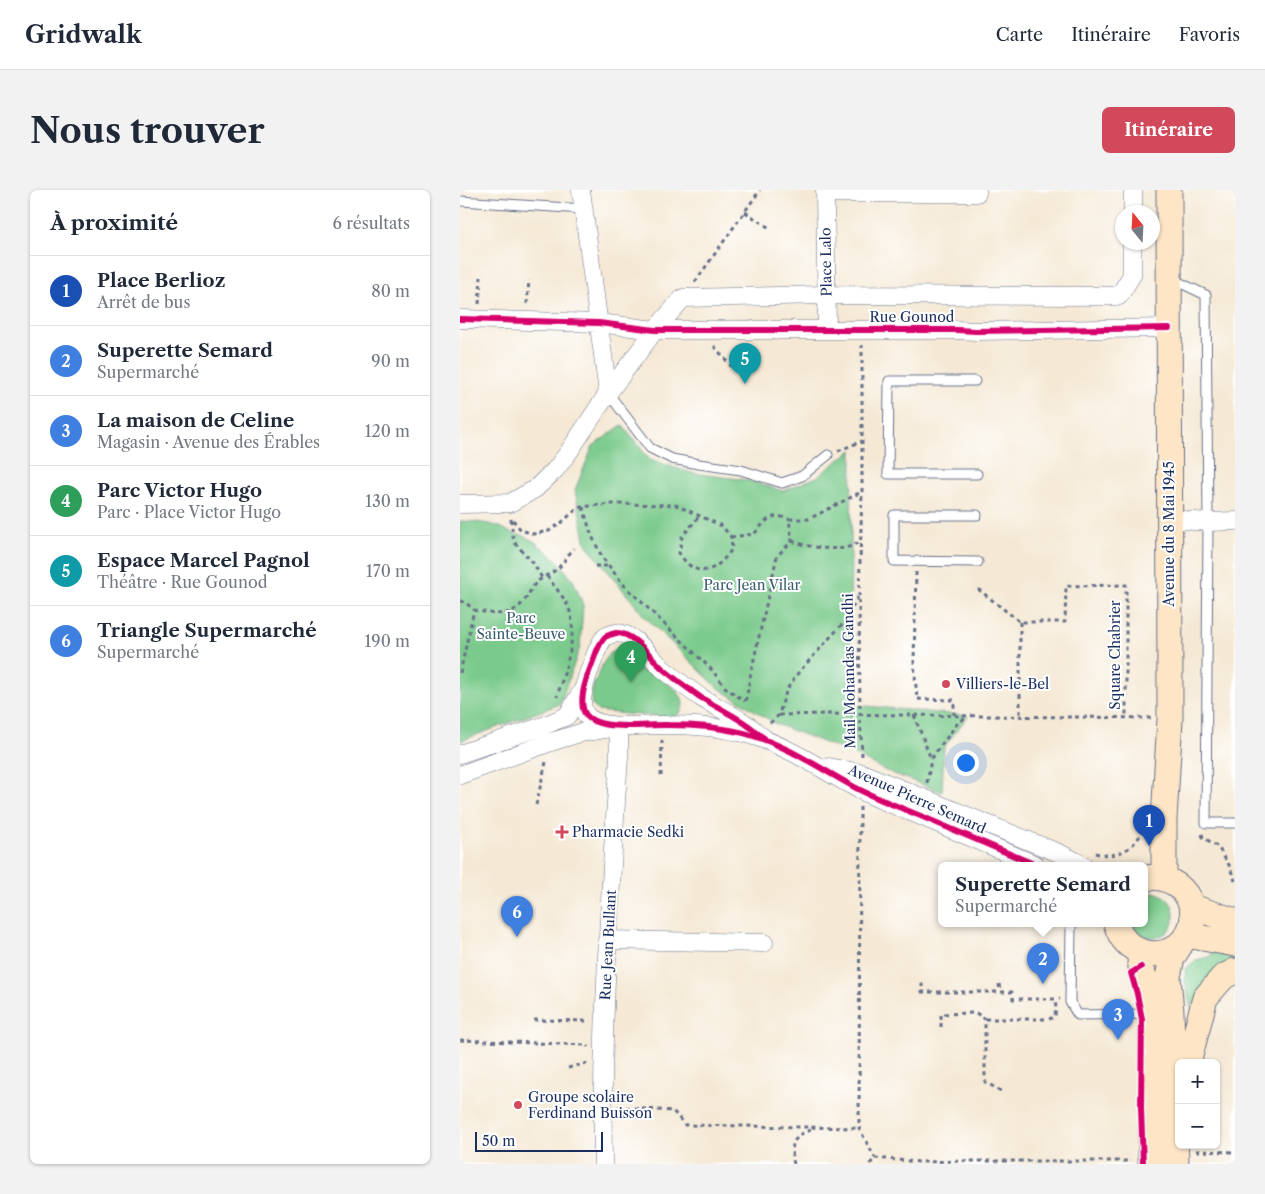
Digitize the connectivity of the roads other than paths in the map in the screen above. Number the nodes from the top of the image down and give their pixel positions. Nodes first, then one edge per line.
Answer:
1 (581, 190) edge
2 (976, 190) edge
3 (1133, 190) edge
4 (1168, 190) edge
5 (825, 192) edge
6 (460, 201) edge
7 (1133, 205) edge
8 (584, 209) junction
9 (1132, 250) edge
10 (1170, 277) junction
11 (826, 295) junction
12 (460, 319) edge
13 (599, 323) junction
14 (1169, 328) junction
15 (655, 330) junction
16 (827, 330) junction
17 (975, 381) dead end
18 (608, 393) junction
19 (828, 455) road end
20 (977, 474) dead end
21 (460, 504) edge
22 (977, 516) dead end
23 (1169, 519) junction
24 (1235, 521) edge
25 (1208, 522) junction
26 (978, 562) dead end
27 (584, 686) junction
28 (619, 727) junction
29 (770, 730) junction
30 (460, 754) edge
31 (460, 775) edge
32 (861, 782) junction
33 (1235, 823) edge
34 (1030, 862) edge
35 (1077, 862) edge
36 (1154, 878) edge
37 (1192, 907) junction
38 (1235, 921) edge
39 (1071, 927) edge
40 (1117, 927) edge
41 (1184, 938) junction
42 (607, 940) junction
43 (764, 943) dead end
44 (1235, 944) edge
45 (1138, 951) junction
46 (1235, 971) edge
47 (1151, 1013) junction
48 (1189, 1059) edge
49 (1182, 1156) edge
50 (1142, 1162) edge
51 (603, 1164) edge

1 - 8 street
2 - 5 street, Place Lalo
3 - 7 street
4 - 10 main road, Avenue du 8 Mai 1945
5 - 11 street, Place Lalo
6 - 8 lane
8 - 13 street
9 - 11 street
10 - 14 main road, Avenue du 8 Mai 1945
10 - 25 lane
11 - 15 street
11 - 16 street, Place Lalo
12 - 13 street, Rue Gounod
13 - 15 street, Rue Gounod
13 - 18 street
14 - 16 street, Rue Gounod
14 - 23 main road, Avenue du 8 Mai 1945
15 - 16 street, Rue Gounod
15 - 18 street
17 - 20 lane
18 - 19 lane
18 - 21 street
22 - 26 lane
23 - 25 street
23 - 36 main road, Avenue du 8 Mai 1945
24 - 25 street
25 - 33 lane
27 - 28 street
27 - 29 street
27 - 30 street
28 - 29 street
28 - 31 street
28 - 42 street, Rue Jean Bullant
29 - 32 street, Avenue Pierre Semard
32 - 34 street, Avenue Pierre Semard
32 - 35 street, Avenue Pierre Semard
36 - 37 main road
37 - 38 main road
37 - 41 main road
39 - 47 lane
40 - 45 main road
41 - 44 main road
41 - 45 main road
41 - 49 main road
42 - 43 street
42 - 51 street, Rue Jean Bullant
45 - 47 main road
46 - 48 main road
47 - 50 main road

